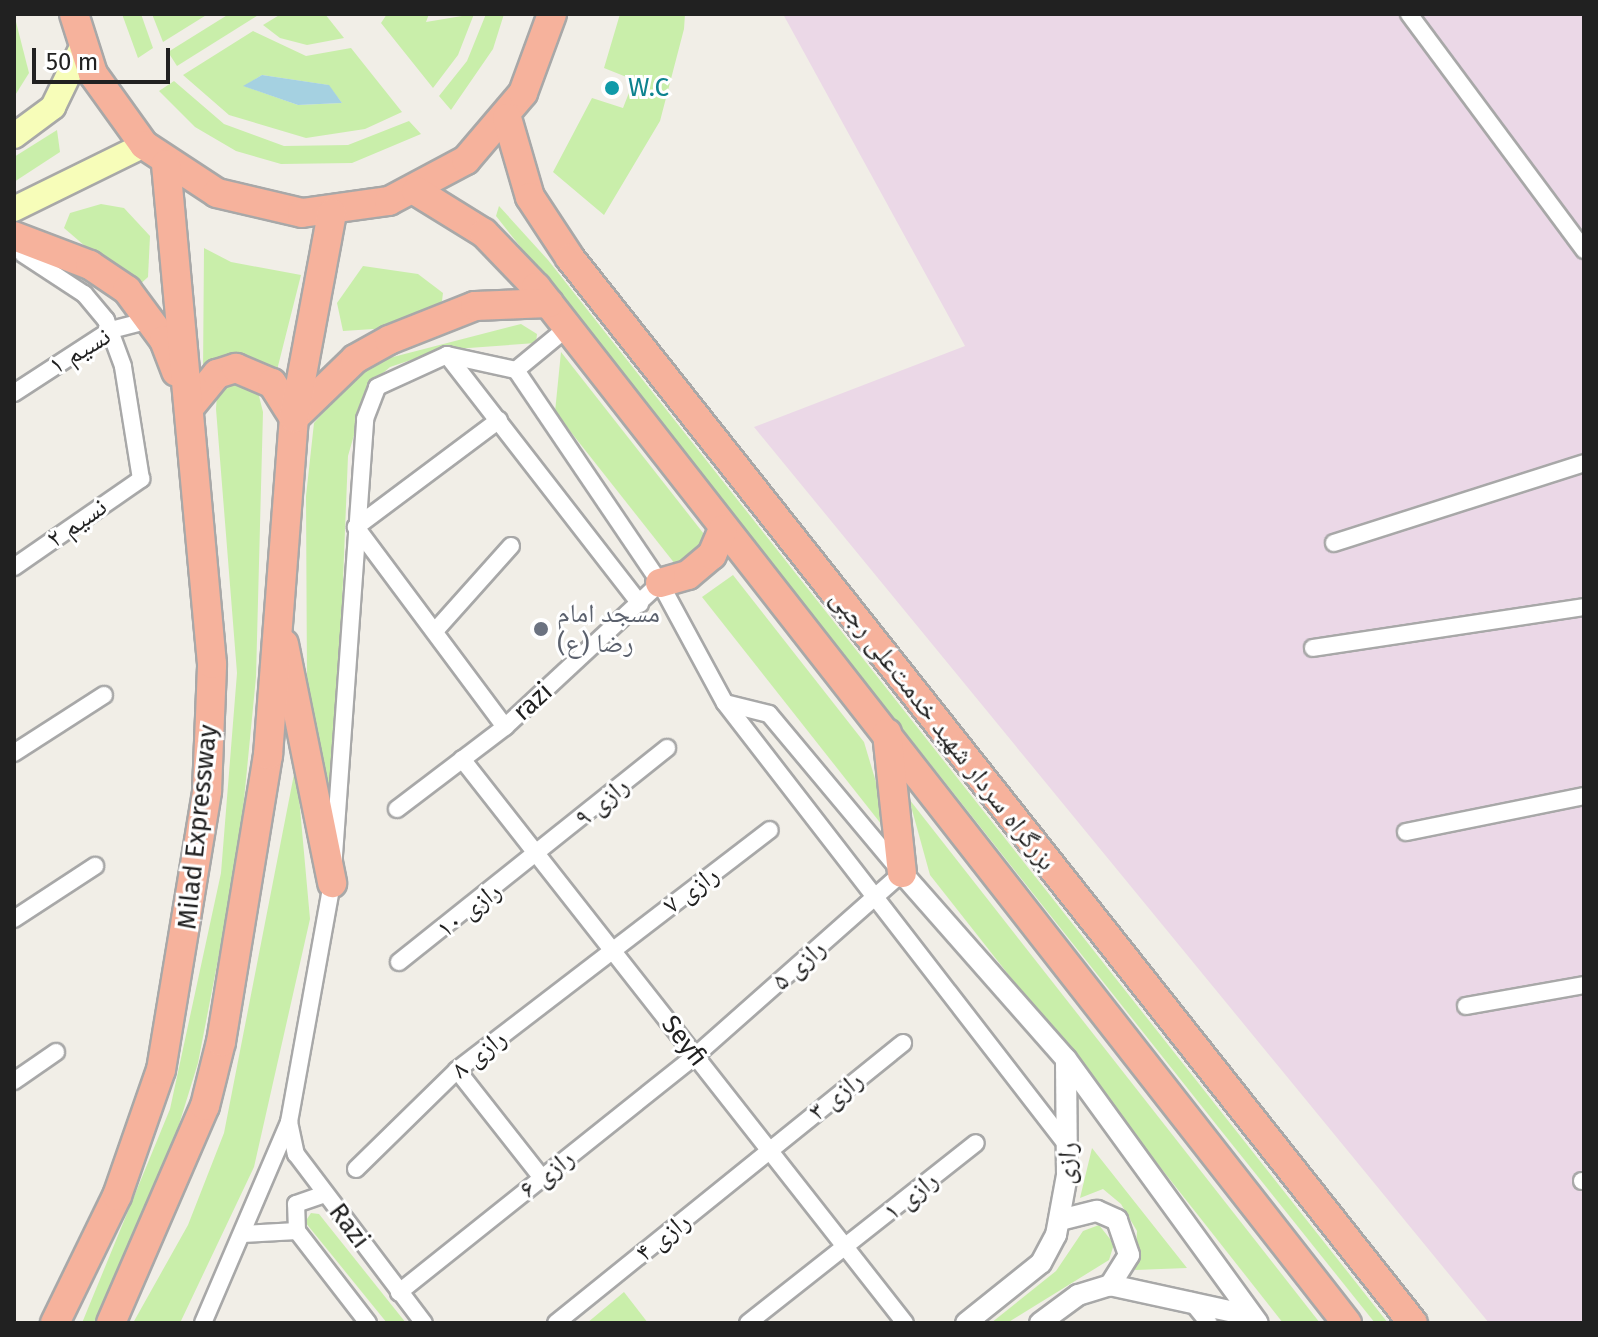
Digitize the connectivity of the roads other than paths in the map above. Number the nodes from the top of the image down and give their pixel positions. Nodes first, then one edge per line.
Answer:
1 (74, 14) edge
2 (552, 14) edge
3 (1409, 14) edge
4 (82, 47) junction
5 (507, 118) junction
6 (14, 136) edge
7 (144, 145) junction
8 (166, 164) junction
9 (416, 191) junction
10 (14, 209) edge
11 (332, 213) junction
12 (18, 245) edge
13 (1584, 250) edge
14 (549, 303) junction
15 (150, 320) junction
16 (567, 328) junction
17 (111, 330) junction
18 (447, 355) junction
19 (516, 370) junction
20 (14, 393) edge
21 (190, 407) junction
22 (294, 418) junction
23 (499, 420) junction
24 (1584, 466) edge
25 (356, 527) junction
26 (723, 529) junction
27 (1334, 543) dead end
28 (511, 546) dead end
29 (14, 567) edge
30 (660, 583) junction
31 (640, 604) junction
32 (276, 605) junction
33 (1584, 607) edge
34 (435, 631) junction
35 (1313, 648) dead end
36 (104, 695) dead end
37 (725, 703) junction
38 (505, 727) junction
39 (887, 732) junction
40 (667, 748) dead end
41 (14, 753) edge
42 (462, 759) junction
43 (1584, 796) edge
44 (397, 809) dead end
45 (770, 830) dead end
46 (1406, 832) dead end
47 (538, 856) junction
48 (95, 866) dead end
49 (902, 873) junction
50 (332, 883) junction
51 (875, 897) junction
52 (14, 919) edge
53 (612, 950) junction
54 (399, 962) dead end
55 (1584, 985) edge
56 (1466, 1006) dead end
57 (903, 1043) dead end
58 (56, 1052) dead end
59 (695, 1056) junction
60 (1066, 1059) junction
61 (457, 1070) junction
62 (14, 1081) edge
63 (289, 1122) junction
64 (976, 1143) dead end
65 (1069, 1148) junction
66 (770, 1150) junction
67 (356, 1169) dead end
68 (542, 1178) junction
69 (325, 1194) junction
70 (1060, 1220) junction
71 (297, 1231) junction
72 (243, 1234) junction
73 (846, 1248) junction
74 (1110, 1285) junction
75 (399, 1292) junction
76 (1191, 1301) junction
77 (1255, 1320) edge
78 (55, 1323) edge
79 (111, 1323) edge
80 (203, 1323) edge
81 (368, 1323) edge
82 (424, 1323) edge
83 (556, 1323) edge
84 (748, 1323) edge
85 (905, 1323) edge
86 (966, 1323) edge
87 (1040, 1323) edge
88 (1209, 1323) edge
89 (1347, 1323) edge
90 (1413, 1323) edge

1 - 4 highway
2 - 5 highway
3 - 13 street
4 - 6 main road
4 - 7 highway
5 - 9 highway
5 - 90 highway, بزرگراه سردار شهید خدمت‌علی رجبی
7 - 8 highway
7 - 10 main road
8 - 11 highway
8 - 21 highway, Milad Expressway
9 - 11 highway
9 - 14 highway, بزرگراه سردار شهید خدمت‌علی رجبی
11 - 22 highway, Milad Expressway
12 - 15 highway
12 - 17 street
14 - 16 highway, بزرگراه سردار شهید خدمت‌علی رجبی
14 - 22 highway
15 - 17 street, نسیم ۱
15 - 21 highway
16 - 19 street
16 - 26 highway, بزرگراه سردار شهید خدمت‌علی رجبی
17 - 20 street, نسیم ۱
17 - 29 street, نسیم ۲
18 - 19 street
18 - 23 street
18 - 25 street
19 - 30 street
21 - 22 highway
21 - 78 highway, Milad Expressway
22 - 32 highway, Milad Expressway
23 - 25 street
23 - 31 street
24 - 27 street
25 - 34 street
25 - 50 street
26 - 30 highway
26 - 39 highway, بزرگراه سردار شهید خدمت‌علی رجبی
28 - 34 street
30 - 31 street, razi
30 - 37 street
31 - 38 street, razi
32 - 50 highway
32 - 79 highway, Milad Expressway
33 - 35 street
34 - 38 street
36 - 41 street
37 - 49 street
37 - 51 street
38 - 42 street, razi
39 - 49 highway
39 - 89 highway, بزرگراه سردار شهید خدمت‌علی رجبی
40 - 47 street, رازی ۹
42 - 44 street, razi
42 - 47 street, Seyfi
43 - 46 street
45 - 53 street, رازی ۷
47 - 53 street, Seyfi
47 - 54 street, رازی ۱۰
48 - 52 street
49 - 51 street, رازی ۵
49 - 60 street
50 - 63 street
51 - 59 street, رازی ۵
51 - 65 street
53 - 59 street, Seyfi
53 - 61 street, رازی ۸
55 - 56 street
57 - 66 street, رازی ۳
58 - 62 street
59 - 66 street, Seyfi
59 - 68 street, رازی ۶
60 - 65 street, رازی
60 - 77 street
61 - 67 street, رازی ۸
61 - 68 street
63 - 69 street, Razi
63 - 72 street
64 - 73 street, رازی ۱
65 - 70 street, رازی
66 - 73 street, Seyfi
66 - 83 street, رازی ۴
68 - 75 street, رازی ۶
69 - 71 street
69 - 75 street, Razi
70 - 74 street
70 - 86 street, رازی
71 - 72 street, Razi
71 - 81 street, Razi
72 - 80 street
73 - 84 street, رازی ۱
73 - 85 street, Seyfi
74 - 76 street
74 - 87 street
75 - 82 street, Razi
76 - 77 street
76 - 88 street

